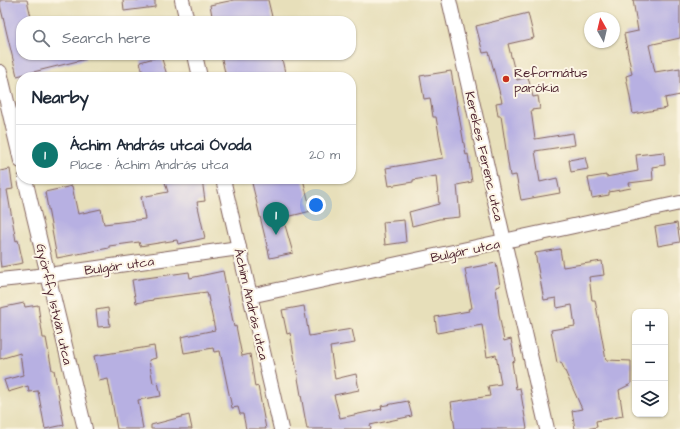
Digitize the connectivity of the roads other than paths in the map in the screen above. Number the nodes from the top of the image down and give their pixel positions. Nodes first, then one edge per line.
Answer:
1 (182, 0) edge
2 (449, 0) edge
3 (186, 16) edge
4 (196, 60) edge
5 (0, 72) edge
6 (199, 72) edge
7 (16, 140) edge
8 (26, 184) edge
9 (224, 184) edge
10 (680, 203) edge
11 (504, 241) junction
12 (239, 248) junction
13 (48, 275) junction
14 (0, 280) edge
15 (250, 296) junction
16 (85, 429) edge
17 (280, 429) edge
18 (547, 429) edge

1 - 3 street
2 - 11 street, Kerekes Ferenc utca
4 - 6 street
5 - 7 street
8 - 13 street, Györffy István utca
9 - 12 street, Áchim András utca
10 - 11 street, Bulgár utca
11 - 15 street, Bulgár utca
11 - 18 street, Kerekes Ferenc utca
12 - 13 street, Bulgár utca
12 - 15 street, Áchim András utca
13 - 14 street, Bulgár utca
13 - 16 street, Györffy István utca
15 - 17 street, Áchim András utca

